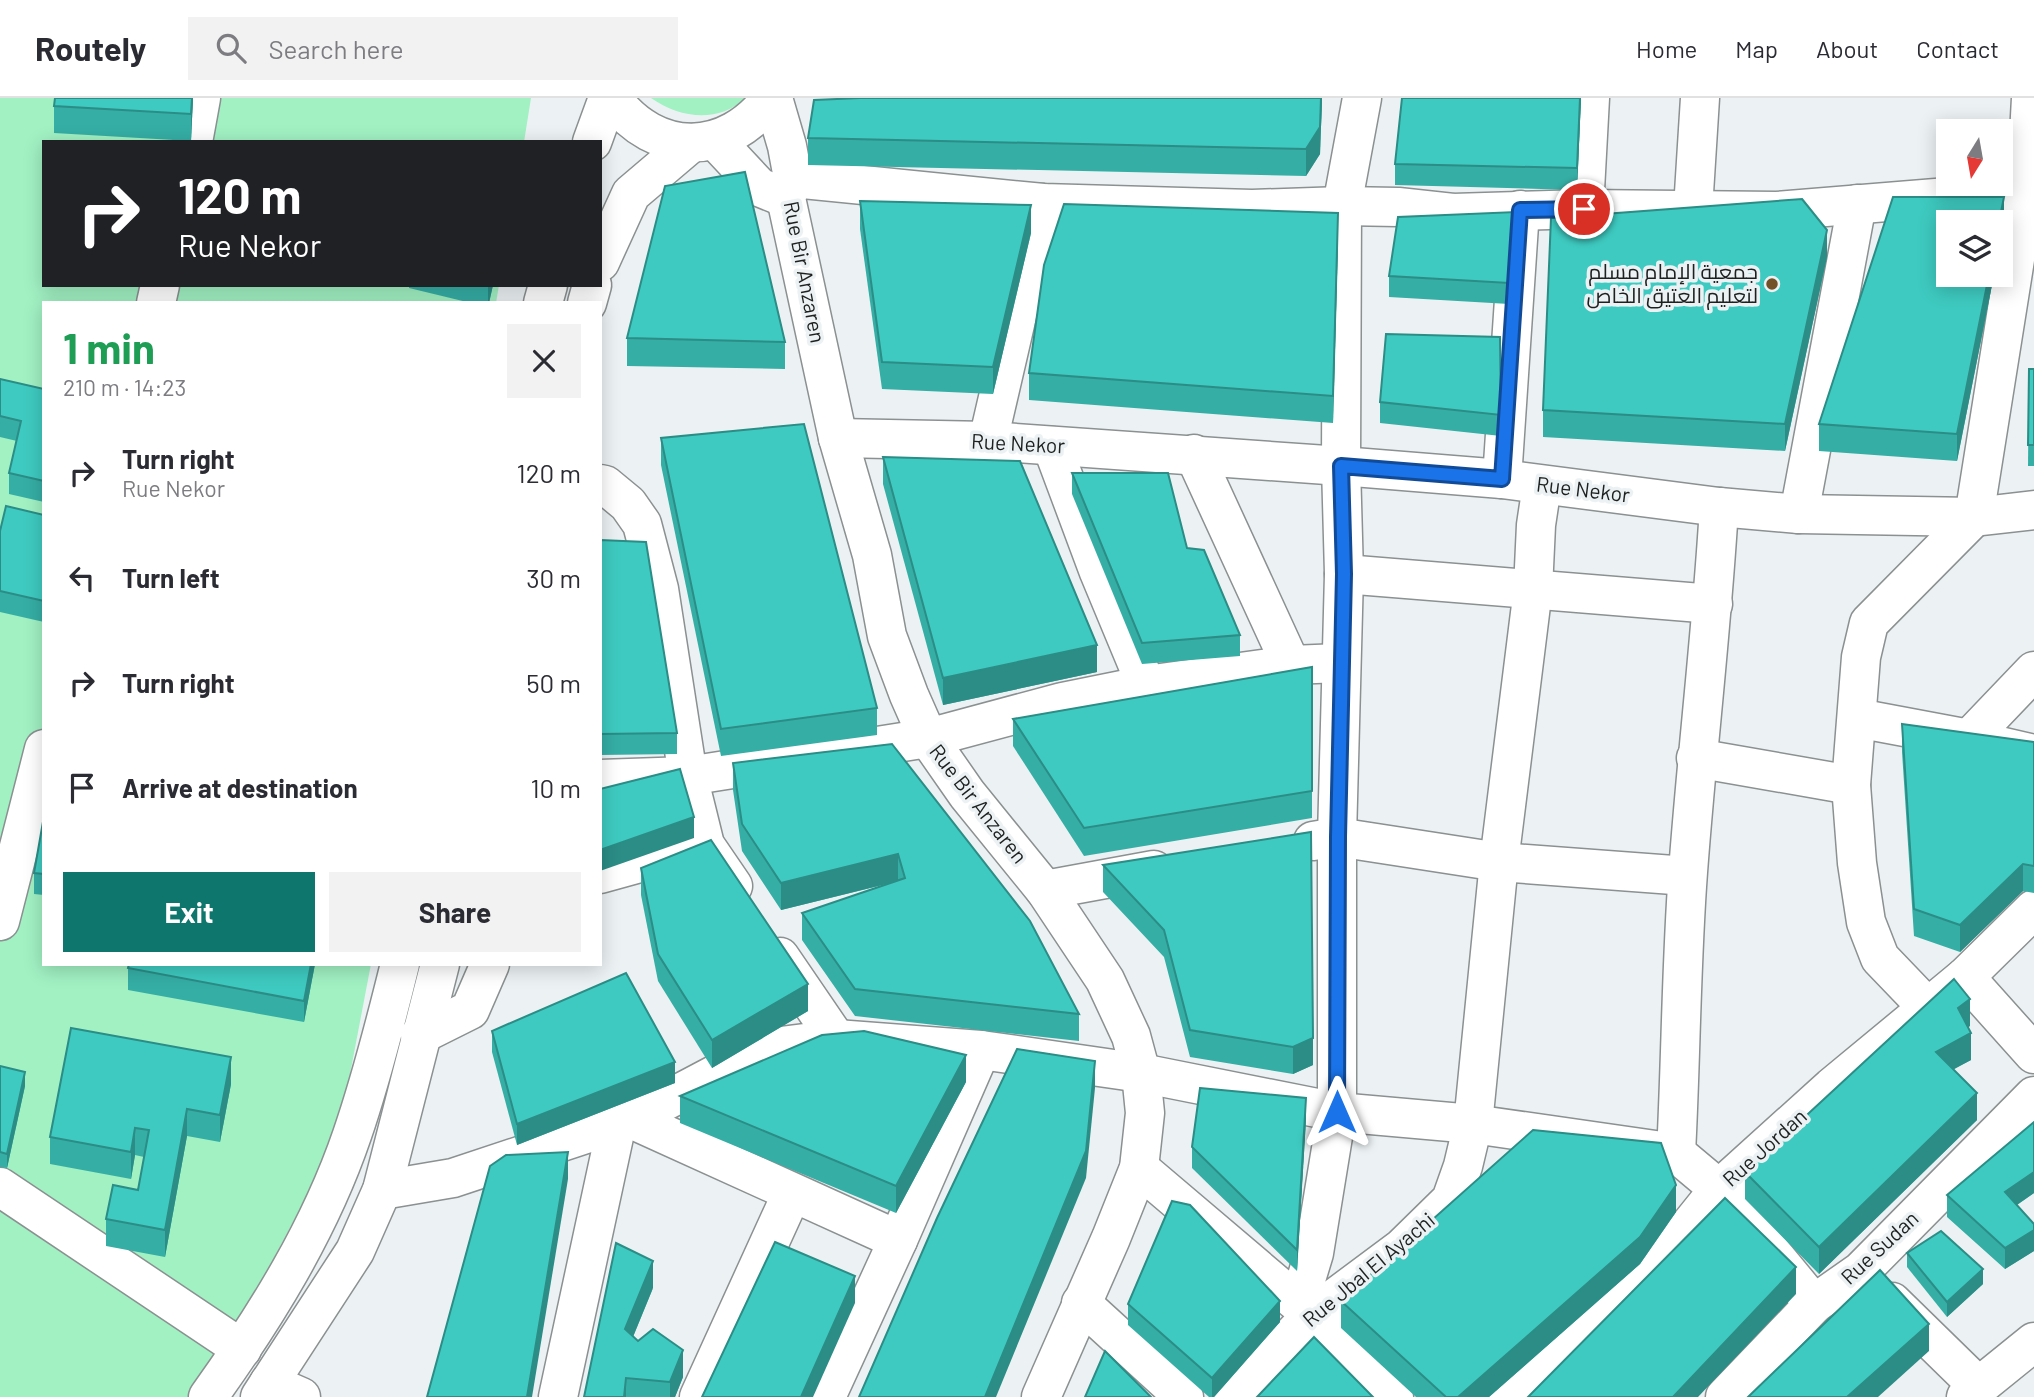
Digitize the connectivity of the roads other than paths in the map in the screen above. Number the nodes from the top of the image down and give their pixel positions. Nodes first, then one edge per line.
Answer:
1 (201, 98) edge
2 (610, 98) edge
3 (772, 98) edge
4 (1362, 98) edge
5 (1590, 98) edge
6 (1700, 98) edge
7 (2031, 98) edge
8 (193, 140) edge
9 (593, 140) edge
10 (703, 141) junction
11 (790, 188) junction
12 (2030, 190) edge
13 (1043, 203) junction
14 (1857, 204) junction
15 (1342, 206) junction
16 (1584, 209) junction
17 (1693, 209) junction
18 (1520, 210) junction
19 (602, 258) edge
20 (838, 438) junction
21 (988, 441) junction
22 (1052, 446) junction
23 (1194, 454) junction
24 (1341, 466) junction
25 (1502, 479) junction
26 (602, 484) edge
27 (1542, 485) junction
28 (1719, 507) junction
29 (2034, 510) edge
30 (1799, 514) junction
31 (1974, 517) junction
32 (1344, 574) junction
33 (1533, 589) junction
34 (1713, 604) junction
35 (1340, 663) junction
36 (1291, 665) junction
37 (2034, 671) edge
38 (1146, 685) junction
39 (1857, 719) junction
40 (928, 738) junction
41 (1969, 739) junction
42 (2034, 754) edge
43 (42, 757) edge
44 (1696, 758) junction
45 (688, 776) junction
46 (602, 779) edge
47 (1851, 785) junction
48 (1338, 837) junction
49 (705, 845) junction
50 (1274, 849) edge
51 (1499, 862) junction
52 (1185, 865) edge
53 (602, 873) edge
54 (1688, 876) junction
55 (1045, 890) junction
56 (2034, 909) edge
57 (0, 921) edge
58 (399, 966) edge
59 (439, 966) edge
60 (489, 966) edge
61 (1965, 977) junction
62 (1927, 1007) junction
63 (421, 1035) junction
64 (836, 1039) junction
65 (981, 1049) junction
66 (2034, 1054) edge
67 (1141, 1073) junction
68 (2034, 1096) edge
69 (1337, 1112) junction
70 (624, 1121) junction
71 (1473, 1124) junction
72 (1676, 1153) junction
73 (1139, 1168) junction
74 (0, 1187) edge
75 (1719, 1189) junction
76 (382, 1190) junction
77 (792, 1193) junction
78 (898, 1240) junction
79 (1861, 1271) junction
80 (1081, 1303) junction
81 (1814, 1304) junction
82 (1306, 1309) junction
83 (2034, 1342) edge
84 (242, 1349) junction
85 (277, 1392) edge
86 (1972, 1392) edge
87 (208, 1397) edge
88 (558, 1397) edge
89 (699, 1397) edge
90 (825, 1397) edge
91 (1041, 1397) edge
92 (1184, 1397) edge
93 (1233, 1397) edge
94 (1394, 1397) edge
95 (1506, 1397) edge
96 (1725, 1397) edge

1 - 8 main road
2 - 9 main road
2 - 10 main road
3 - 10 main road
3 - 11 main road, Rue Bir Anzaren
4 - 15 main road
5 - 16 main road
6 - 17 main road
7 - 12 main road
10 - 11 main road
10 - 19 main road
11 - 13 main road
11 - 20 main road, Rue Bir Anzaren
12 - 14 main road
12 - 31 main road
13 - 15 main road
13 - 21 main road
14 - 17 main road
14 - 30 main road
15 - 18 main road
15 - 24 main road
16 - 17 main road
16 - 18 main road
18 - 25 main road
20 - 21 main road, Rue Nekor
20 - 40 main road, Rue Bir Anzaren
21 - 22 main road, Rue Nekor
22 - 23 main road, Rue Nekor
22 - 38 main road
23 - 24 main road, Rue Nekor
23 - 36 main road
24 - 25 main road, Rue Nekor
24 - 32 main road
25 - 27 main road, Rue Nekor
26 - 45 main road
27 - 28 main road, Rue Nekor
27 - 33 main road, Rue Jbal El Ayachi
28 - 30 main road, Rue Nekor
28 - 34 main road
29 - 31 main road, Rue Nekor
30 - 31 main road, Rue Nekor
31 - 39 main road
32 - 33 main road
32 - 35 main road
33 - 34 main road
33 - 51 main road, Rue Jbal El Ayachi
34 - 44 main road
35 - 36 main road
35 - 48 main road
36 - 38 main road
37 - 41 main road
38 - 40 main road
39 - 41 main road
39 - 47 main road
40 - 45 main road
40 - 55 main road, Rue Bir Anzaren
41 - 42 main road
43 - 57 main road
44 - 47 main road
44 - 54 main road
45 - 46 main road
45 - 49 main road
47 - 62 main road
48 - 50 main road
48 - 51 main road
48 - 69 main road
49 - 53 main road
49 - 64 main road
51 - 54 main road
51 - 71 main road, Rue Jbal El Ayachi
52 - 55 main road
54 - 72 main road
55 - 67 main road, Rue Bir Anzaren
56 - 61 main road, Rue Jordan
58 - 84 main road
59 - 63 main road
60 - 63 main road
61 - 62 main road, Rue Jordan
61 - 66 main road
62 - 75 main road, Rue Jordan
63 - 76 main road
64 - 65 main road
64 - 70 main road
65 - 67 main road
65 - 78 main road
67 - 69 main road
67 - 73 main road, Rue Bir Anzaren
68 - 79 main road, Rue Sudan
69 - 71 main road
69 - 82 main road
70 - 76 main road
70 - 77 main road
70 - 88 main road
71 - 72 main road
71 - 82 main road, Rue Jbal El Ayachi
72 - 75 main road
73 - 80 main road, Rue Bir Anzaren
73 - 82 main road
74 - 84 main road
75 - 81 main road
75 - 95 main road, Rue Jordan
76 - 85 main road
77 - 78 main road
77 - 89 main road
78 - 90 main road
79 - 81 main road, Rue Sudan
79 - 86 main road
80 - 91 main road, Rue Bir Anzaren
80 - 92 main road
81 - 96 main road, Rue Sudan
82 - 93 main road, Rue Jbal El Ayachi
82 - 94 main road
83 - 86 main road
84 - 87 main road

